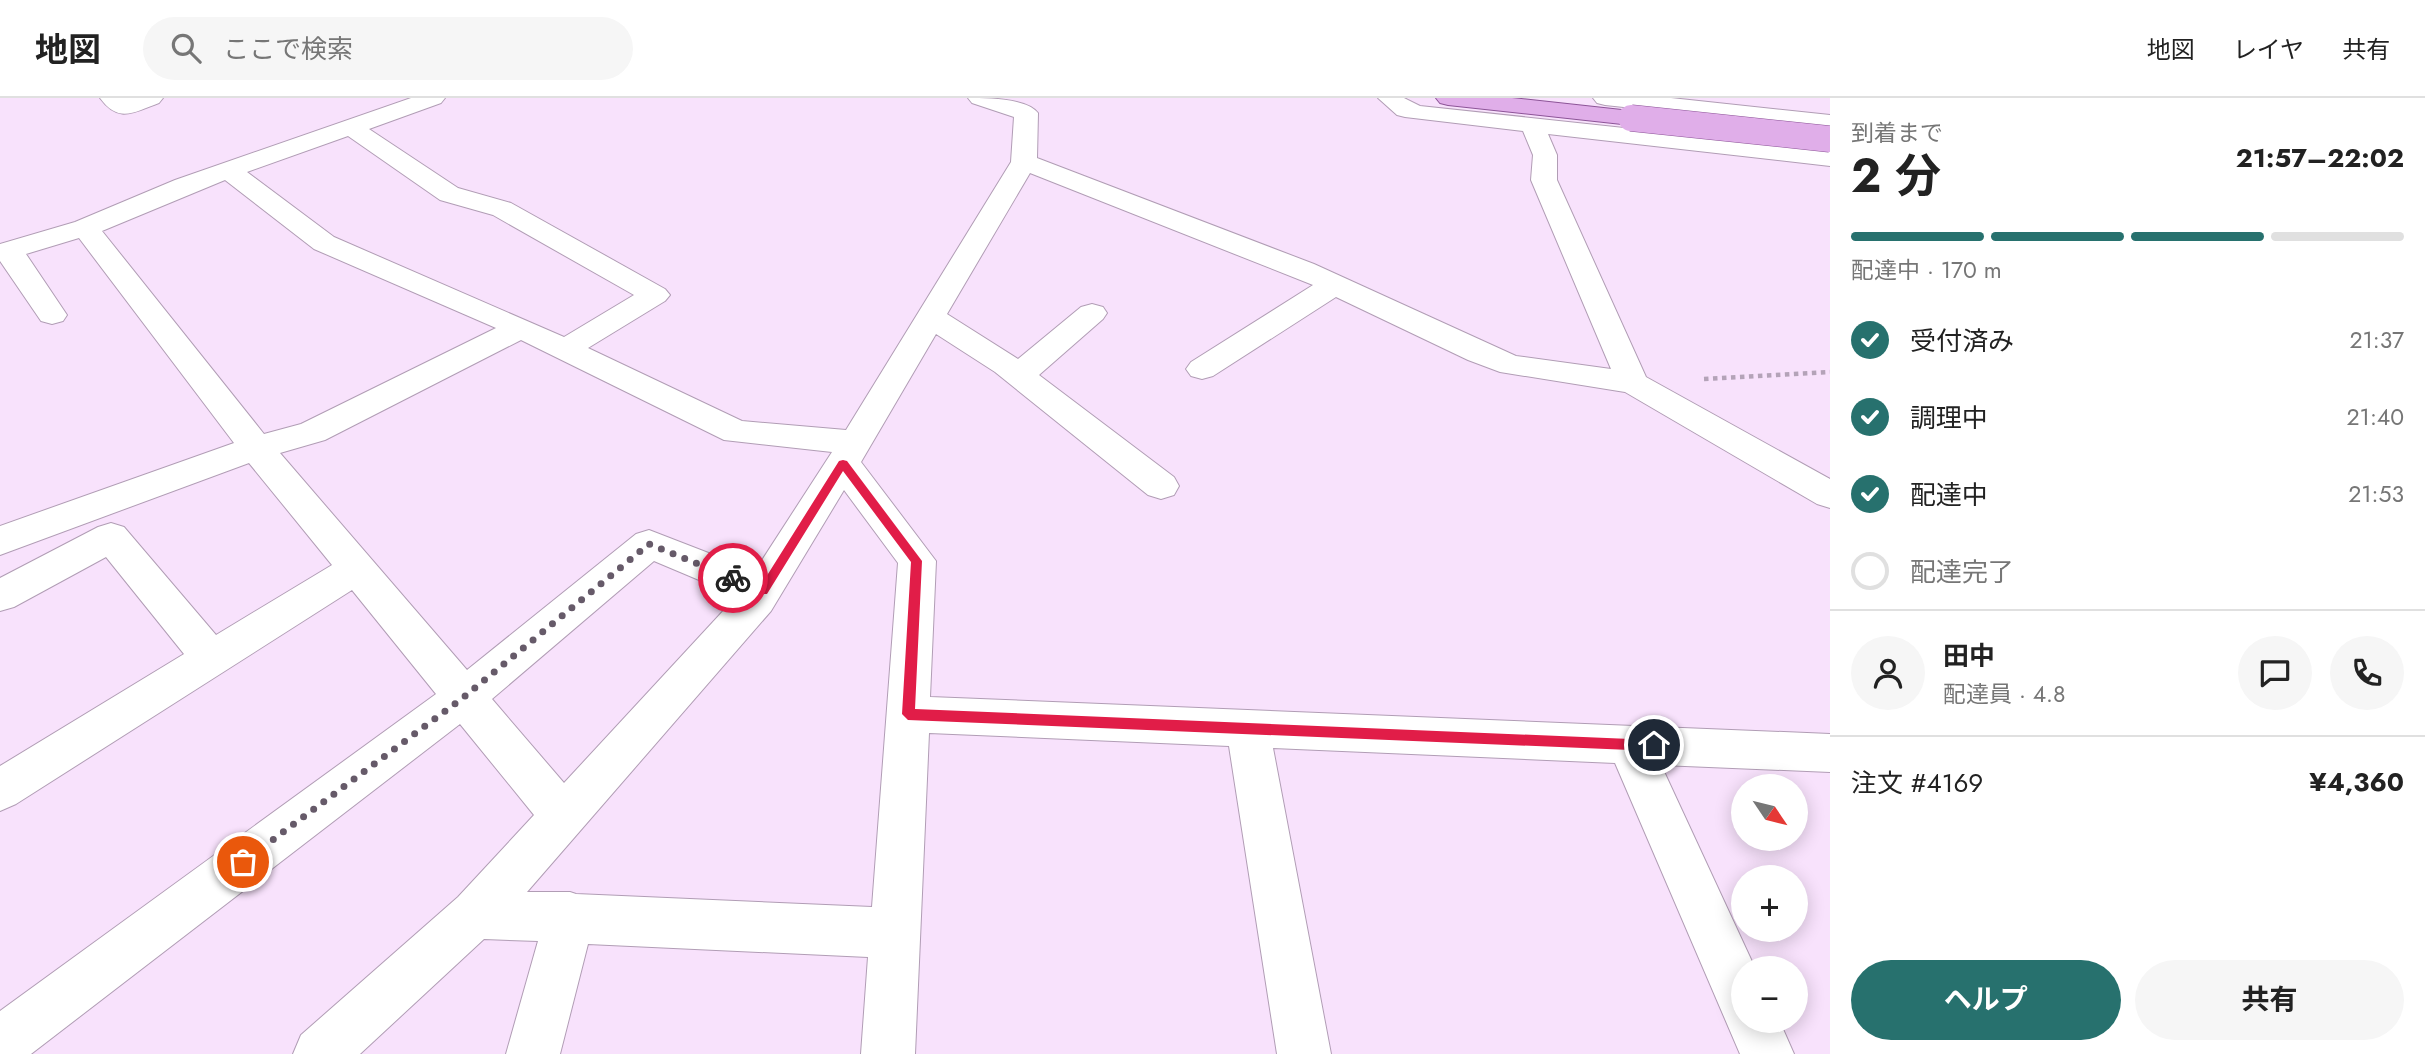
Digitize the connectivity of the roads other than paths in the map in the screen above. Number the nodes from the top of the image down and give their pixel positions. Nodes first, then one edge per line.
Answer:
1 (112, 98) edge
2 (151, 98) edge
3 (433, 98) edge
4 (980, 98) edge
5 (1390, 98) edge
6 (1448, 98) edge
7 (1605, 98) edge
8 (1724, 98) edge
9 (1678, 106) junction
10 (1744, 113) junction
11 (1830, 122) edge
12 (1532, 125) junction
13 (351, 127) junction
14 (1830, 139) edge
15 (1695, 143) junction
16 (1801, 155) junction
17 (1830, 158) edge
18 (1024, 162) junction
19 (229, 171) junction
20 (1830, 177) edge
21 (85, 228) junction
22 (4, 252) edge
23 (1336, 284) junction
24 (1092, 313) dead end
25 (52, 315) dead end
26 (929, 316) junction
27 (521, 328) junction
28 (565, 349) junction
29 (1202, 369) dead end
30 (1019, 375) junction
31 (1633, 383) junction
32 (256, 448) junction
33 (849, 453) junction
34 (1161, 486) dead end
35 (1830, 495) edge
36 (0, 541) edge
37 (356, 569) junction
38 (763, 590) junction
39 (0, 596) edge
40 (211, 659) junction
41 (464, 697) junction
42 (908, 714) junction
43 (1248, 729) junction
44 (1629, 744) junction
45 (1830, 753) edge
46 (0, 790) edge
47 (563, 816) junction
48 (475, 914) junction
49 (570, 916) junction
50 (896, 933) junction
51 (1731, 973) edge
52 (1758, 1033) edge
53 (0, 1044) edge
54 (320, 1054) edge
55 (533, 1054) edge
56 (888, 1054) edge
57 (1304, 1054) edge
58 (1767, 1054) edge

1 - 2 street
3 - 13 street
4 - 18 street
5 - 12 street
6 - 14 main road, bridge
7 - 9 street
8 - 10 street
9 - 10 street
9 - 15 street
10 - 11 street
12 - 15 street
12 - 31 street
13 - 19 street
13 - 28 street
15 - 16 street
16 - 17 street
16 - 20 street
18 - 23 street
18 - 26 street
19 - 21 street
19 - 27 street
21 - 22 street
21 - 32 street
22 - 25 street
23 - 29 street
23 - 31 street
24 - 30 street
26 - 30 street
26 - 33 street
27 - 28 street
27 - 32 street
28 - 33 street
30 - 34 street
31 - 35 street
32 - 36 street
32 - 37 street
33 - 38 street
33 - 42 street
37 - 40 street
37 - 41 street
38 - 41 street
38 - 47 street
39 - 40 street
40 - 46 street
41 - 47 street
41 - 53 street
42 - 43 street
42 - 50 street
43 - 44 street
43 - 57 street
44 - 45 street
44 - 51 street
47 - 48 street
48 - 49 street
48 - 54 street
49 - 50 street
49 - 55 street
50 - 56 street
52 - 58 street

